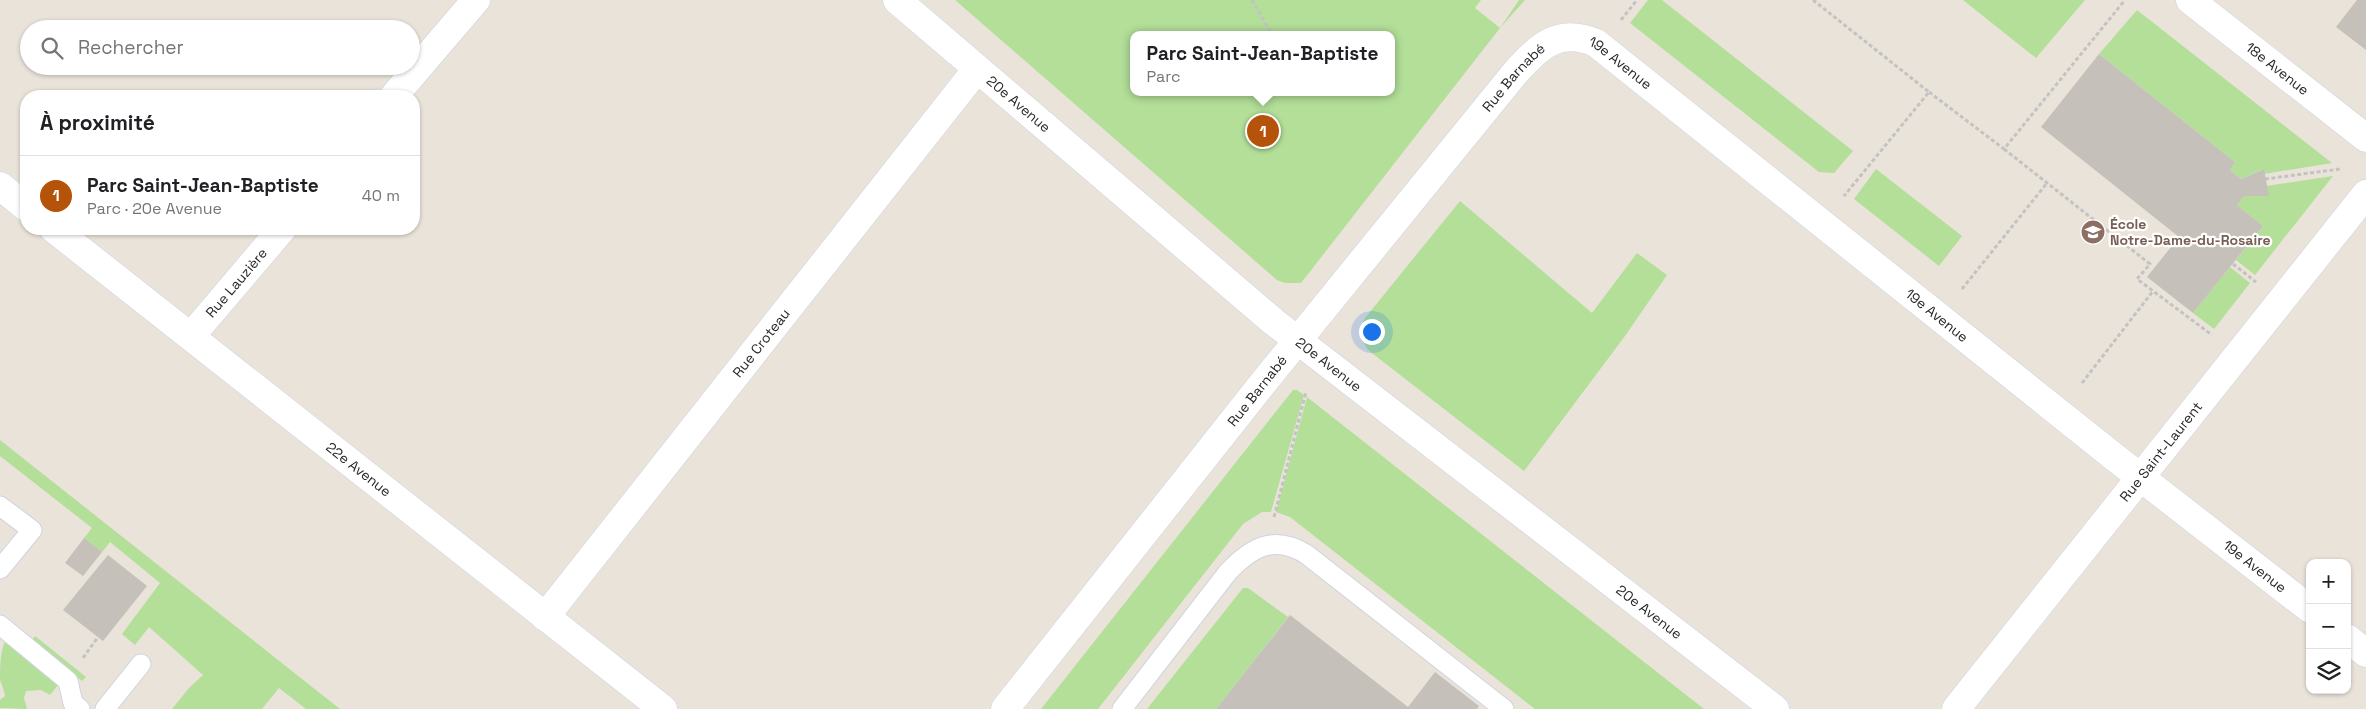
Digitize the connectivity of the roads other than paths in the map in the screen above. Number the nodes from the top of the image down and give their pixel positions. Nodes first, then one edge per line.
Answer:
1 (476, 0) edge
2 (897, 0) edge
3 (2190, 0) edge
4 (1559, 38) joint
5 (420, 66) edge
6 (977, 69) junction
7 (412, 75) edge
8 (399, 90) edge
9 (2366, 138) edge
10 (0, 186) edge
11 (2366, 194) edge
12 (20, 202) edge
13 (62, 235) edge
14 (277, 235) edge
15 (191, 336) junction
16 (1299, 341) junction
17 (2141, 477) junction
18 (0, 506) edge
19 (0, 569) edge
20 (2306, 606) edge
21 (545, 617) junction
22 (0, 625) edge
23 (2351, 641) edge
24 (2366, 653) edge
25 (141, 664) dead end
26 (80, 709) edge
27 (105, 709) edge
28 (663, 709) edge
29 (1005, 709) edge
30 (1122, 709) edge
31 (1504, 709) edge
32 (1775, 709) edge
33 (1956, 709) edge

1 - 5 street
2 - 6 street, 20e Avenue
3 - 9 street, 18e Avenue
4 - 16 street, Rue Barnabé
4 - 17 street, 19e Avenue
6 - 16 street, 20e Avenue
6 - 21 street, Rue Croteau
7 - 8 street
10 - 12 street
11 - 17 street, Rue Saint-Laurent
13 - 15 street, 22e Avenue
14 - 15 street, Rue Lauzière
15 - 21 street, 22e Avenue
16 - 29 street, Rue Barnabé
16 - 32 street, 20e Avenue
17 - 20 street, 19e Avenue
17 - 33 street, Rue Saint-Laurent
18 - 19 lane
21 - 28 street, 22e Avenue
22 - 26 lane
23 - 24 street
25 - 27 lane
30 - 31 lane

